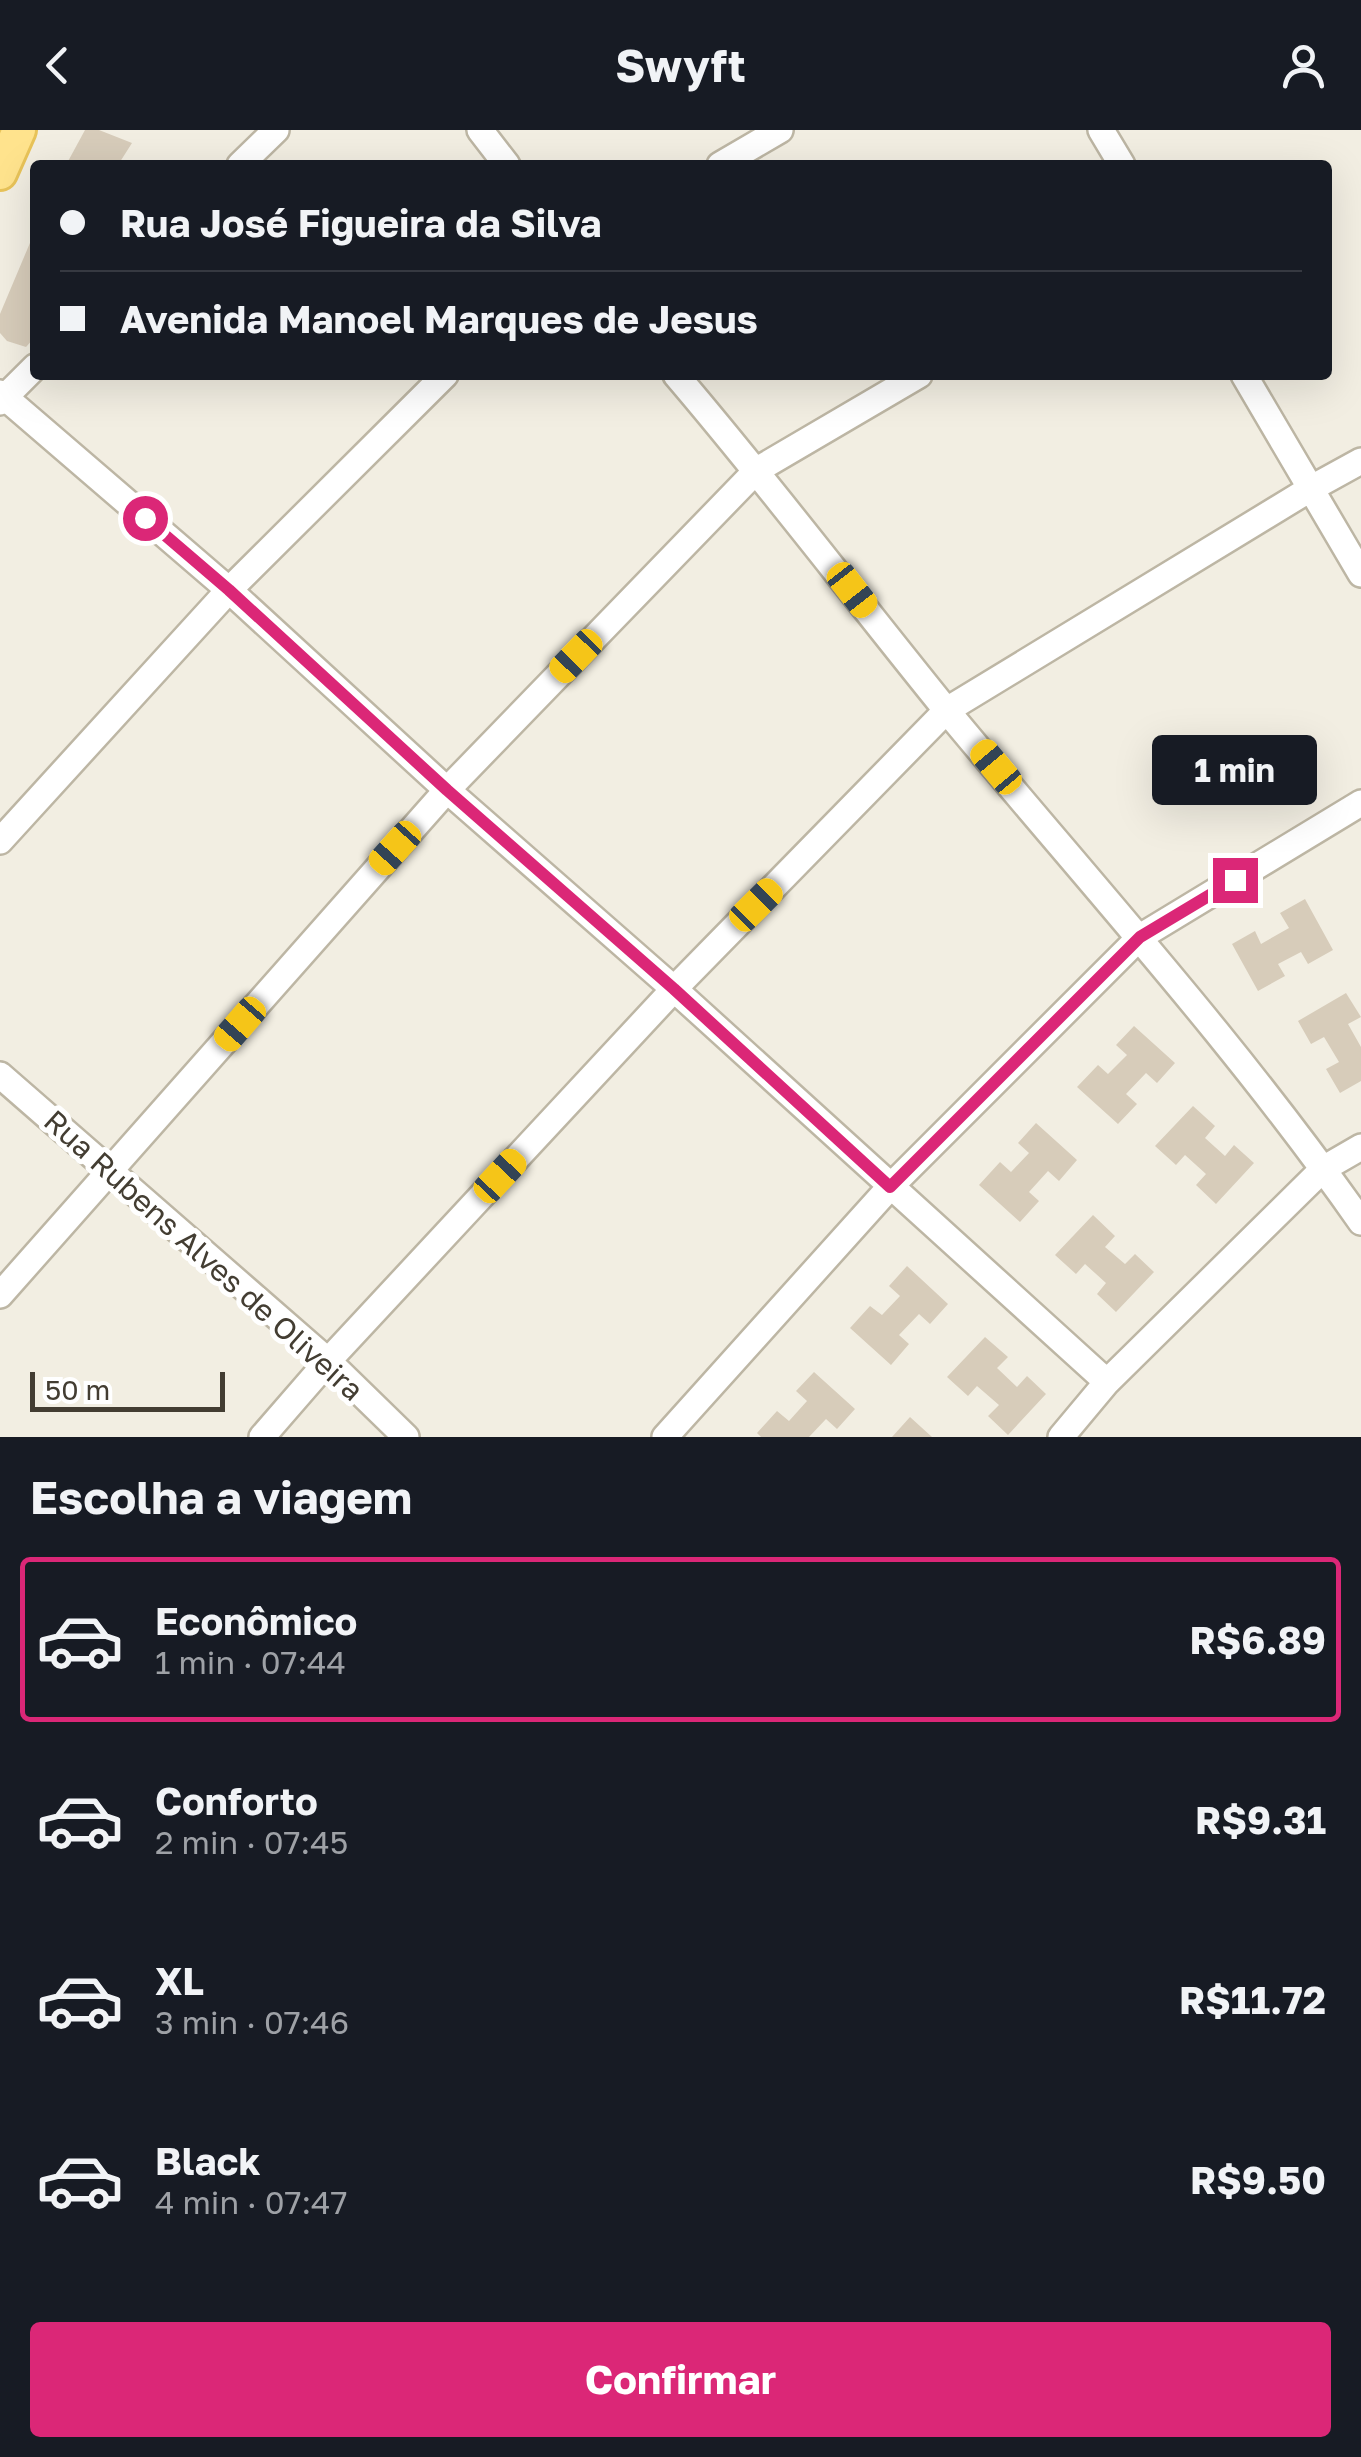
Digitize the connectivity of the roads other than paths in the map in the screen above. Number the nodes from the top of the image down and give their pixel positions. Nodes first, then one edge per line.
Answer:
1 (19, 130) edge
2 (276, 130) edge
3 (480, 130) edge
4 (780, 130) edge
5 (1102, 130) edge
6 (245, 160) edge
7 (502, 160) edge
8 (729, 160) edge
9 (1119, 160) edge
10 (0, 173) edge
11 (30, 372) edge
12 (440, 380) edge
13 (680, 380) edge
14 (910, 380) edge
15 (1247, 380) edge
16 (2, 398) edge
17 (1361, 461) edge
18 (757, 470) junction
19 (1310, 489) junction
20 (1361, 574) edge
21 (229, 590) junction
22 (947, 710) junction
23 (447, 790) junction
24 (1361, 804) edge
25 (0, 842) edge
26 (1140, 937) junction
27 (674, 989) junction
28 (0, 1074) edge
29 (1361, 1147) edge
30 (1323, 1168) junction
31 (111, 1171) junction
32 (890, 1187) junction
33 (1361, 1222) edge
34 (0, 1296) edge
35 (328, 1360) junction
36 (1106, 1382) junction
37 (262, 1437) edge
38 (406, 1437) edge
39 (664, 1437) edge
40 (1062, 1437) edge

1 - 10 main road
2 - 6 street
3 - 7 street
4 - 8 street
5 - 9 street
11 - 16 street
12 - 21 street
13 - 18 street
14 - 18 street
15 - 19 street
16 - 21 street
17 - 19 street
18 - 22 street
18 - 23 street
19 - 20 street
19 - 22 street
21 - 23 street
21 - 25 street
22 - 26 street
22 - 27 street
23 - 27 street
23 - 31 street
24 - 26 street
26 - 30 street
26 - 32 street
27 - 32 street
27 - 35 street
28 - 31 street, Rua Rubens Alves de Oliveira
29 - 30 street
30 - 33 street
30 - 36 street
31 - 34 street
31 - 35 street, Rua Rubens Alves de Oliveira
32 - 36 street
32 - 39 street
35 - 37 street
35 - 38 street, Rua Rubens Alves de Oliveira
36 - 40 street

